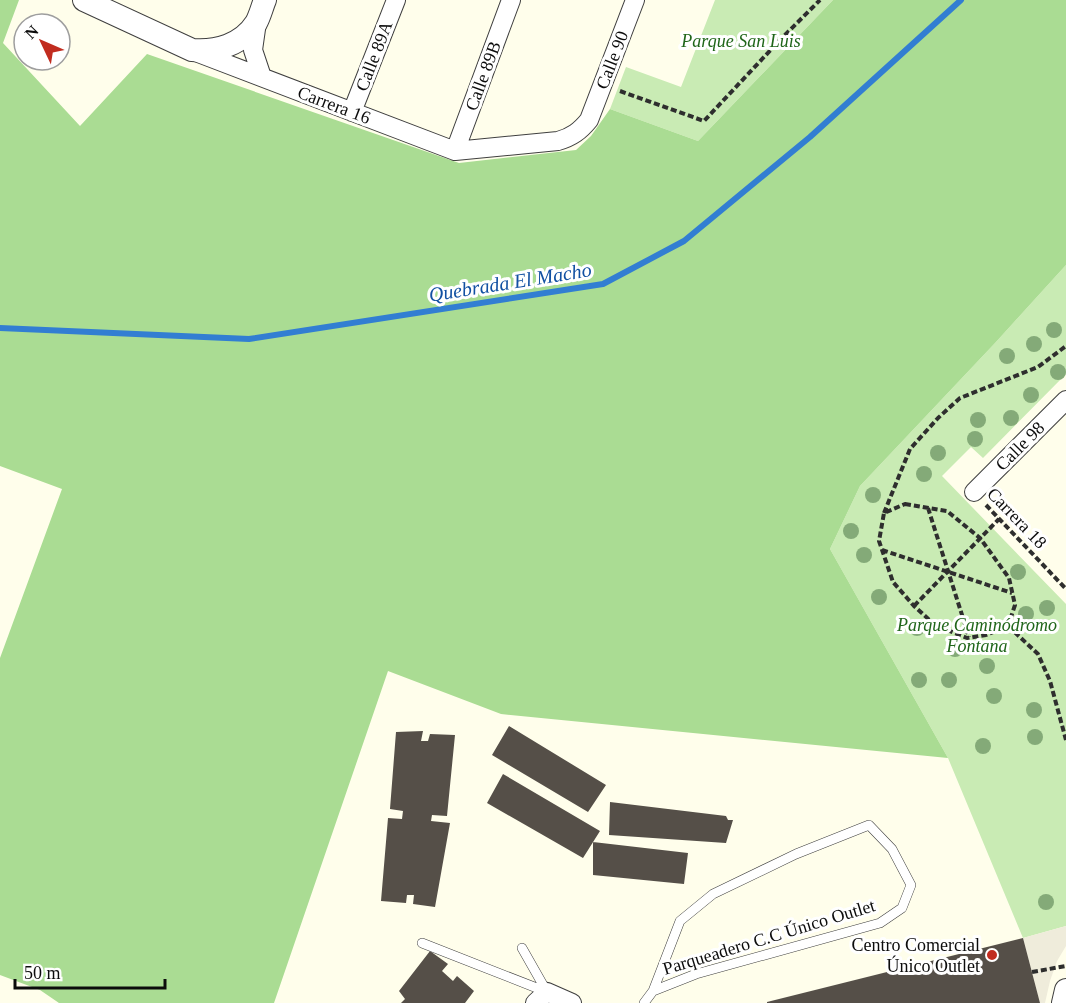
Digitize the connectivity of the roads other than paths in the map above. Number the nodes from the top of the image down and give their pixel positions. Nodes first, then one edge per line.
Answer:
1 (84, 0) edge
2 (265, 0) edge
3 (396, 0) edge
4 (511, 0) edge
5 (634, 0) edge
6 (257, 22) junction
7 (192, 50) junction
8 (262, 77) junction
9 (352, 112) junction
10 (589, 120) joint
11 (455, 151) junction
12 (1066, 400) edge
13 (974, 492) road end
14 (422, 943) dead end
15 (522, 948) dead end
16 (1066, 990) edge
17 (653, 991) junction
18 (541, 998) edge
19 (572, 1003) edge
20 (644, 1003) edge
21 (1063, 1003) edge

1 - 7 street, Carrera 16
2 - 6 street
3 - 9 street, Calle 89A
4 - 11 street, Calle 89B
5 - 10 street, Calle 90
6 - 7 street
6 - 8 street
7 - 8 street, Carrera 16
8 - 9 street, Carrera 16
9 - 11 street, Carrera 16
10 - 11 street, Carrera 16
12 - 13 street, Calle 98
14 - 18 lane
15 - 18 lane
16 - 21 street
17 - 17 lane, Parqueadero C.C Único Outlet
17 - 20 lane, Parqueadero C.C Único Outlet
18 - 19 street

